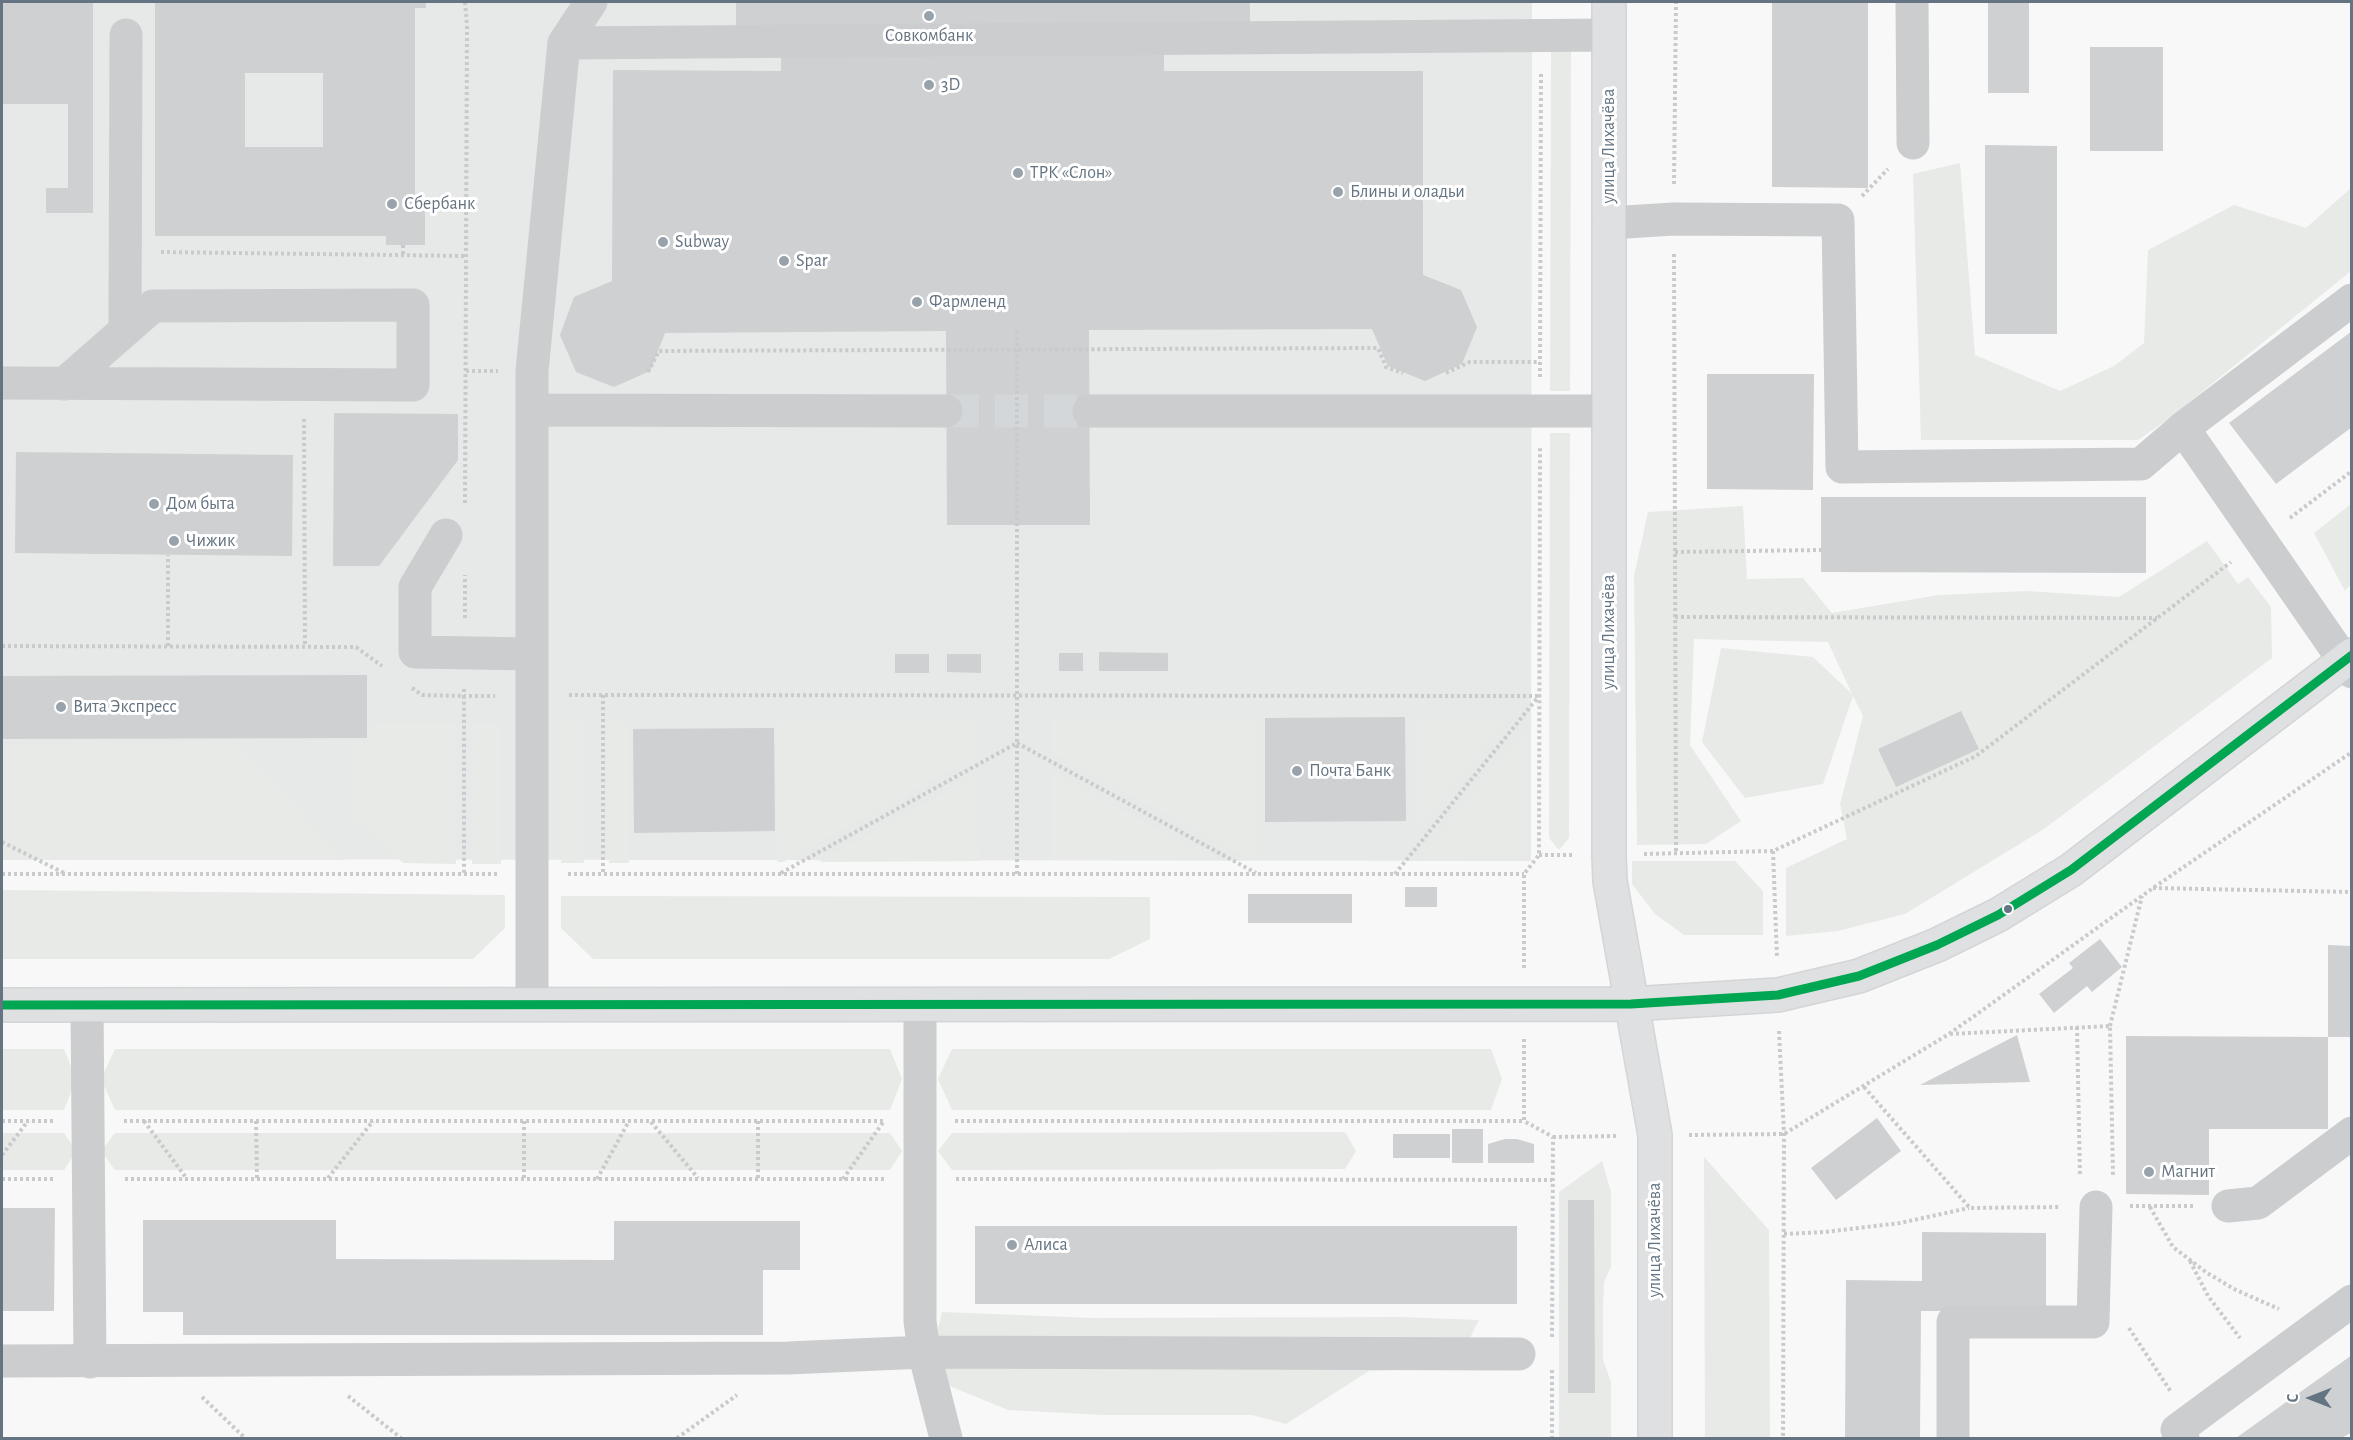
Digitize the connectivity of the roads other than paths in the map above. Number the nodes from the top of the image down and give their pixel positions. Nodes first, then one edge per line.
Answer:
1 (591, 2) edge
2 (1609, 2) edge
3 (1912, 2) edge
4 (126, 35) dead end
5 (1609, 35) junction
6 (564, 43) junction
7 (1913, 143) road end
8 (1609, 223) junction
9 (2352, 300) edge
10 (125, 330) junction
11 (2, 383) edge
12 (64, 384) junction
13 (532, 410) junction
14 (946, 411) tunnel mouth
15 (1089, 411) tunnel mouth
16 (1609, 411) junction
17 (2183, 428) junction
18 (446, 535) dead end
19 (532, 654) junction
20 (2349, 663) edge
21 (1631, 1004) junction
22 (2, 1005) edge
23 (87, 1005) junction
24 (532, 1005) junction
25 (920, 1005) junction
26 (2352, 1133) edge
27 (2096, 1206) road end
28 (2228, 1206) road end
29 (2352, 1301) edge
30 (924, 1352) junction
31 (1519, 1354) dead end
32 (2, 1361) edge
33 (90, 1362) junction
34 (2186, 1430) edge
35 (945, 1438) edge
36 (1655, 1438) edge
37 (1953, 1438) edge

1 - 6 lane
2 - 5 main road, улица Лихачёва
3 - 7 lane
4 - 10 lane
5 - 6 lane
5 - 8 main road, улица Лихачёва
6 - 13 lane
8 - 16 main road, улица Лихачёва
8 - 17 lane
9 - 17 lane
10 - 12 lane
10 - 12 lane
11 - 12 lane
13 - 14 lane
13 - 19 lane
15 - 16 lane
16 - 21 main road, улица Лихачёва
17 - 20 lane
18 - 19 lane
19 - 24 lane
20 - 21 main road
21 - 25 main road
21 - 36 main road, улица Лихачёва
22 - 23 main road
23 - 24 main road
23 - 33 lane
24 - 25 main road
25 - 30 lane
26 - 28 lane
27 - 37 lane
29 - 34 lane
30 - 31 lane
30 - 33 lane
30 - 35 lane
32 - 33 lane

